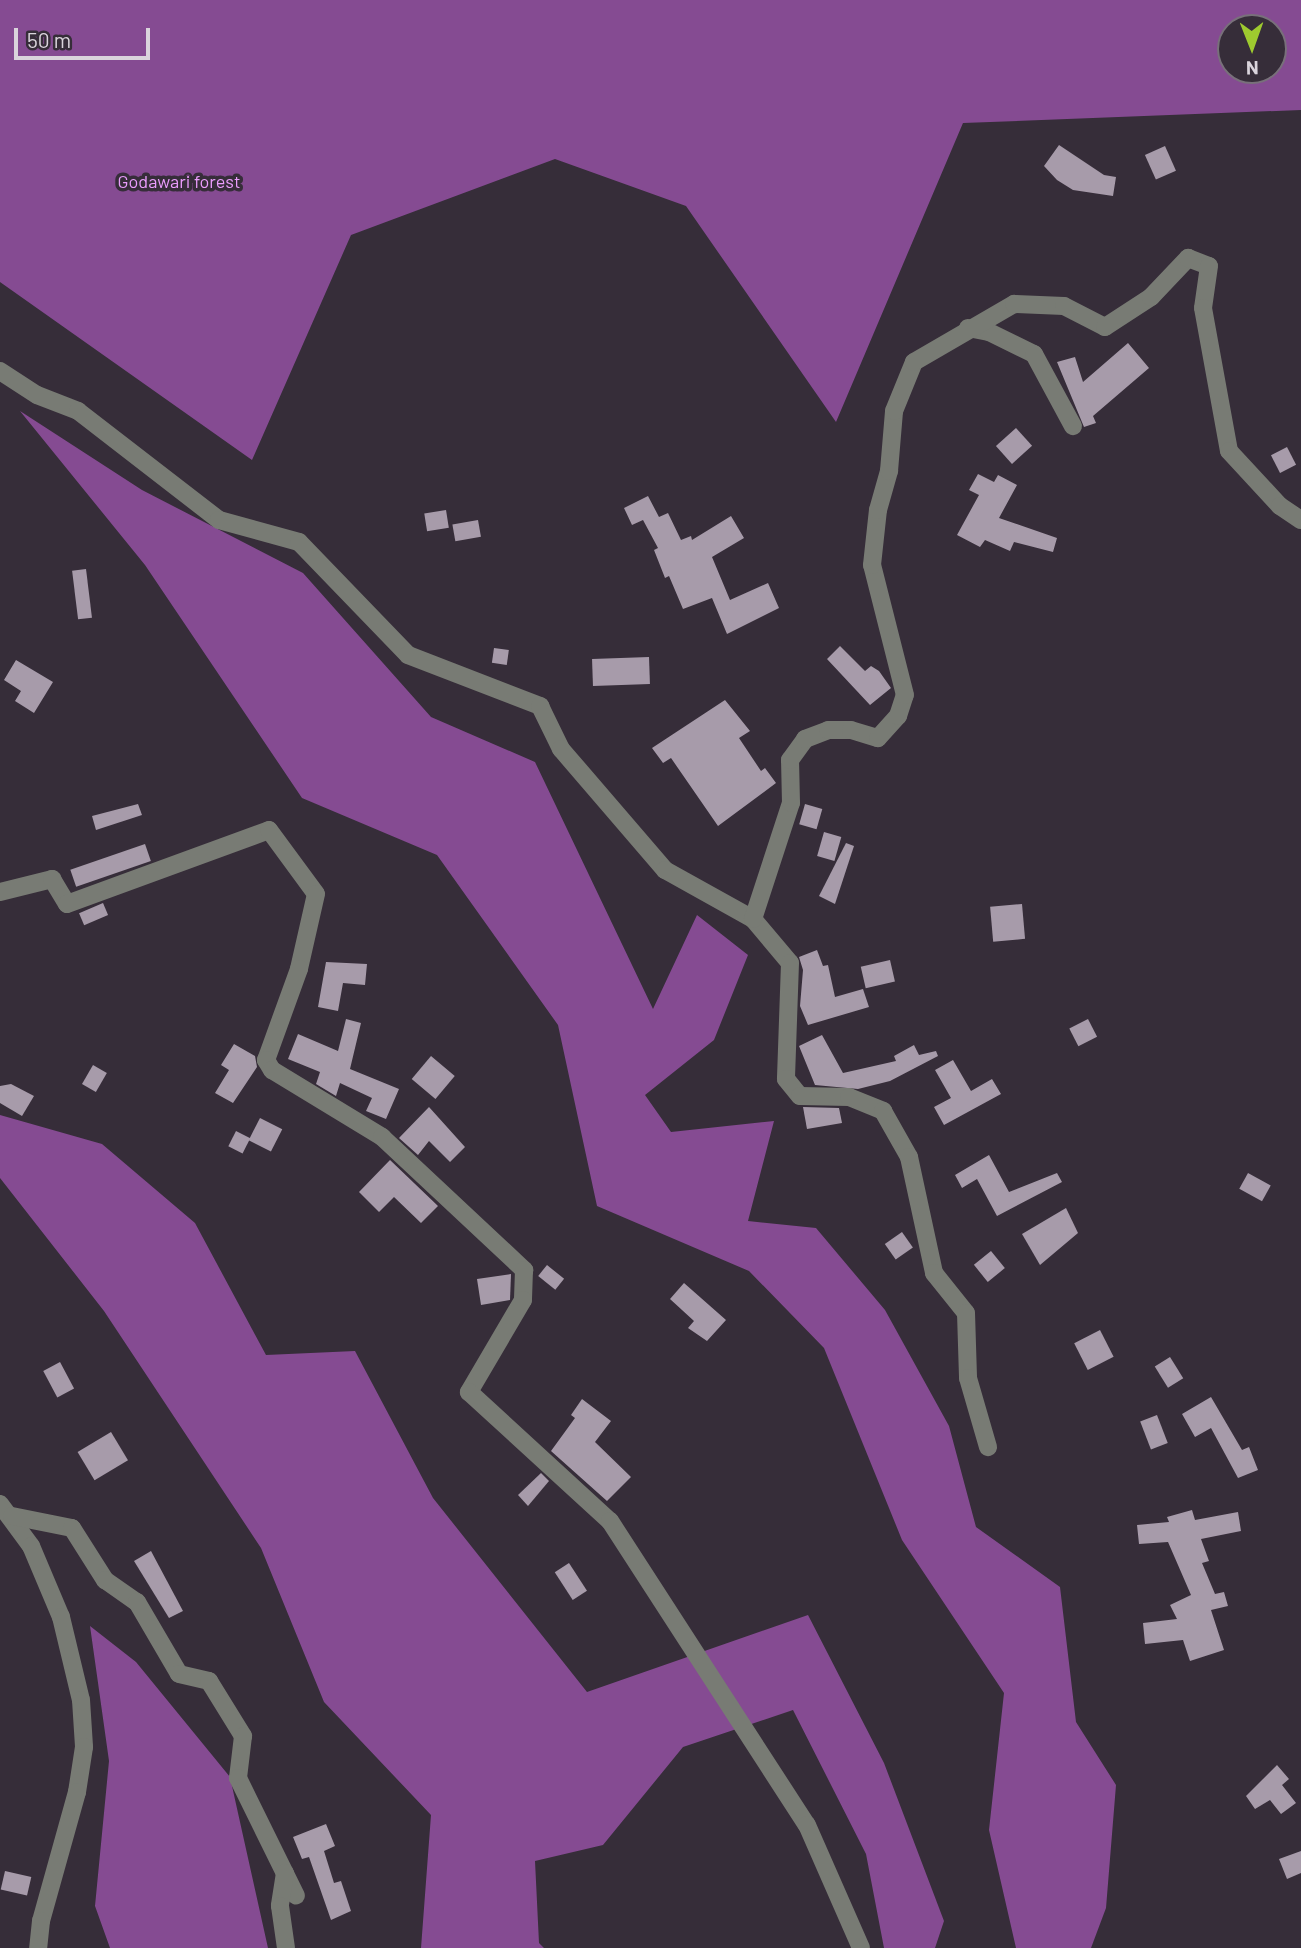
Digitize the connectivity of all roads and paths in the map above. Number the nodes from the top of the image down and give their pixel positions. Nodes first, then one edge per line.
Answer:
1 (968, 328) junction
2 (0, 371) edge
3 (1073, 426) dead end
4 (1301, 520) edge
5 (0, 892) edge
6 (753, 919) junction
7 (988, 1447) dead end
8 (6, 1510) edge
9 (285, 1873) junction
10 (296, 1896) dead end
11 (38, 1948) edge
12 (286, 1948) edge
13 (861, 1948) edge

1 - 3 street
1 - 4 street
1 - 6 street
2 - 6 street
5 - 13 street
6 - 7 street
8 - 9 street
8 - 11 street
9 - 10 street
9 - 12 street

